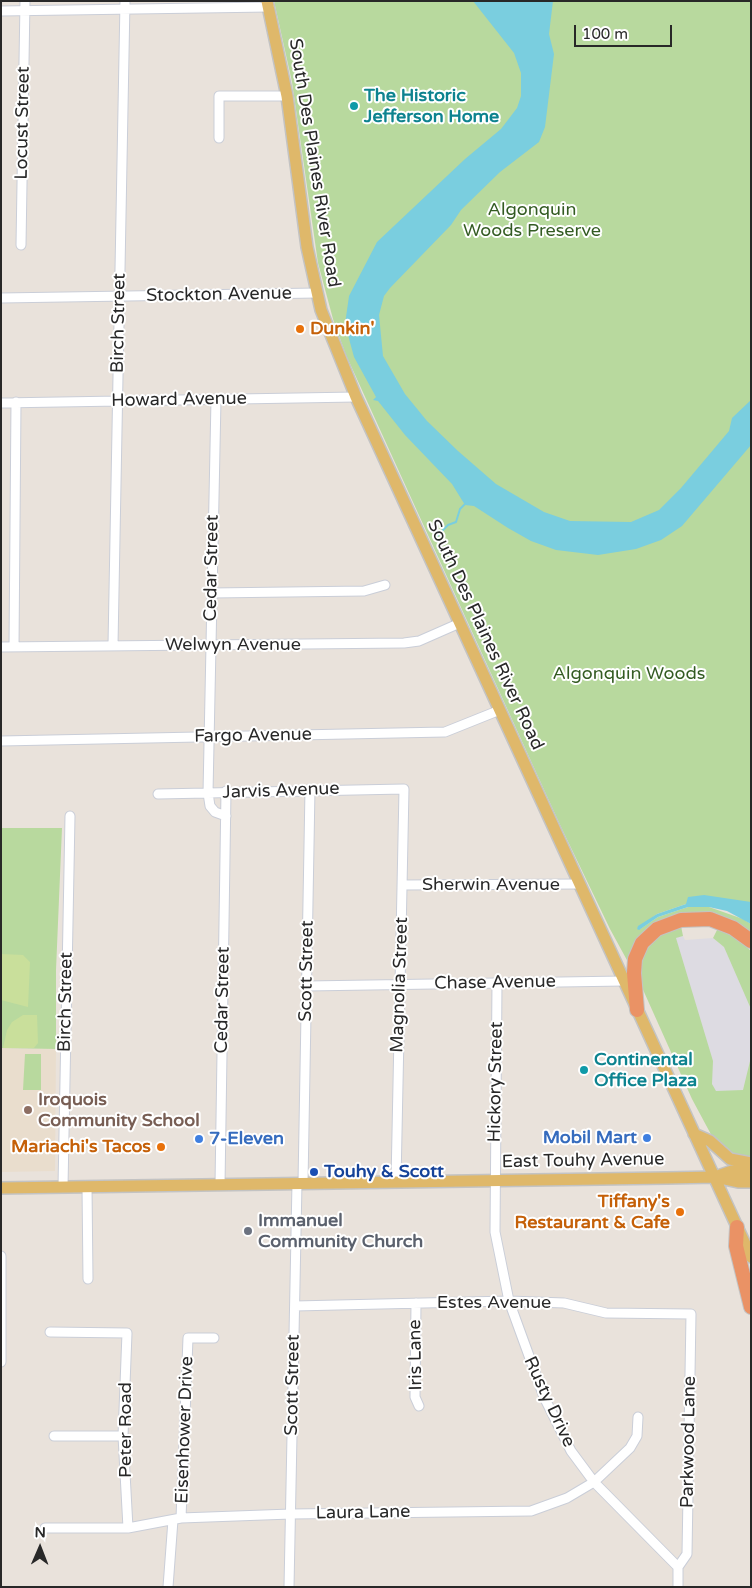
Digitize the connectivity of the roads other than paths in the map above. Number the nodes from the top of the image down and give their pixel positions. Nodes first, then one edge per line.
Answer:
1 (268, 4) edge
2 (125, 5) edge
3 (24, 6) edge
4 (1, 11) edge
5 (287, 96) junction
6 (220, 138) dead end
7 (21, 245) dead end
8 (317, 293) junction
9 (119, 297) junction
10 (1, 298) edge
11 (356, 397) junction
12 (216, 399) junction
13 (117, 401) junction
14 (1, 402) edge
15 (16, 402) junction
16 (385, 585) dead end
17 (212, 594) junction
18 (460, 622) junction
19 (113, 645) junction
20 (211, 645) junction
21 (1, 647) edge
22 (14, 647) junction
23 (500, 710) junction
24 (209, 737) junction
25 (1, 740) edge
26 (404, 789) joint
27 (310, 790) junction
28 (226, 791) junction
29 (158, 794) dead end
30 (208, 794) junction
31 (70, 816) dead end
32 (226, 816) junction
33 (579, 884) junction
34 (403, 885) junction
35 (751, 941) edge
36 (624, 981) junction
37 (497, 983) junction
38 (400, 985) junction
39 (307, 986) junction
40 (637, 1010) junction
41 (694, 1134) junction
42 (751, 1163) edge
43 (751, 1171) edge
44 (715, 1177) junction
45 (495, 1180) junction
46 (396, 1182) junction
47 (751, 1182) edge
48 (300, 1183) junction
49 (220, 1184) junction
50 (63, 1187) junction
51 (87, 1187) junction
52 (1, 1188) edge
53 (737, 1227) junction
54 (1, 1256) edge
55 (751, 1257) edge
56 (88, 1279) dead end
57 (509, 1301) junction
58 (416, 1304) junction
59 (295, 1306) junction
60 (751, 1307) edge
61 (691, 1314) joint
62 (50, 1332) dead end
63 (214, 1338) dead end
64 (1, 1362) edge
65 (419, 1406) dead end
66 (638, 1417) dead end
67 (54, 1436) dead end
68 (123, 1436) junction
69 (594, 1482) junction
70 (291, 1514) junction
71 (177, 1519) junction
72 (45, 1528) dead end
73 (128, 1528) junction
74 (678, 1567) junction
75 (168, 1587) edge
76 (289, 1587) edge
77 (678, 1587) edge

1 - 2 street
1 - 5 main road, South Des Plaines River Road
2 - 3 street
2 - 9 street, Birch Street
3 - 4 street
3 - 7 street, Locust Street
5 - 6 street
5 - 8 main road, South Des Plaines River Road
8 - 9 street, Stockton Avenue
8 - 11 main road, South Des Plaines River Road
9 - 10 street, Stockton Avenue
9 - 13 street, Birch Street
11 - 12 street, Howard Avenue
11 - 18 main road, South Des Plaines River Road
12 - 13 street, Howard Avenue
12 - 17 street, Cedar Street
13 - 15 street, Howard Avenue
13 - 19 street, Birch Street
14 - 15 street, Howard Avenue
15 - 22 street
16 - 17 street
17 - 20 street, Cedar Street
18 - 20 street, Welwyn Avenue
18 - 23 main road, South Des Plaines River Road
19 - 20 street, Welwyn Avenue
19 - 22 street, Welwyn Avenue
20 - 24 street, Cedar Street
21 - 22 street, Welwyn Avenue
23 - 24 street, Fargo Avenue
23 - 33 main road, South Des Plaines River Road
24 - 25 street, Fargo Avenue
24 - 30 street, Cedar Street
26 - 27 street, Jarvis Avenue
26 - 34 street, Magnolia Street
27 - 28 street, Jarvis Avenue
27 - 39 street, Scott Street
28 - 30 street, Jarvis Avenue
28 - 32 street, Cedar Street
29 - 30 street, Jarvis Avenue
30 - 32 street
31 - 50 street, Birch Street
32 - 49 street, Cedar Street
33 - 34 street, Sherwin Avenue
33 - 36 main road, South Des Plaines River Road
34 - 38 street, Magnolia Street
35 - 40 highway
36 - 37 street, Chase Avenue
36 - 40 main road, South Des Plaines River Road
37 - 38 street, Chase Avenue
37 - 45 street, Hickory Street
38 - 39 street, Chase Avenue
38 - 46 street, Magnolia Street
39 - 48 street, Scott Street
40 - 41 main road, South Des Plaines River Road
41 - 42 main road
41 - 44 main road, South Des Plaines River Road
43 - 44 main road, East Touhy Avenue
44 - 45 main road, East Touhy Avenue
44 - 47 main road, East Touhy Avenue
44 - 53 main road, South Des Plaines River Road
45 - 46 main road, East Touhy Avenue
45 - 57 street, Rusty Drive
46 - 48 main road, East Touhy Avenue
48 - 49 main road, East Touhy Avenue
48 - 59 street, Scott Street
49 - 51 main road, East Touhy Avenue
50 - 51 main road, East Touhy Avenue
50 - 52 main road, East Touhy Avenue
51 - 56 street
53 - 55 main road, South Des Plaines River Road
53 - 60 highway
54 - 64 street
57 - 58 street, Estes Avenue
57 - 61 street, Estes Avenue
57 - 69 street, Rusty Drive
58 - 59 street, Estes Avenue
58 - 65 street, Iris Lane
59 - 70 street, Scott Street
61 - 74 street, Parkwood Lane
62 - 68 street, Peter Road
63 - 71 street, Eisenhower Drive
66 - 69 street, Laura Lane
67 - 68 street
68 - 73 street, Peter Road
69 - 70 street, Laura Lane
69 - 74 street, Rusty Drive
70 - 71 street, Laura Lane
70 - 76 street, Scott Street
71 - 73 street, Laura Lane
71 - 75 street, Eisenhower Drive
72 - 73 street, Laura Lane
74 - 77 street

